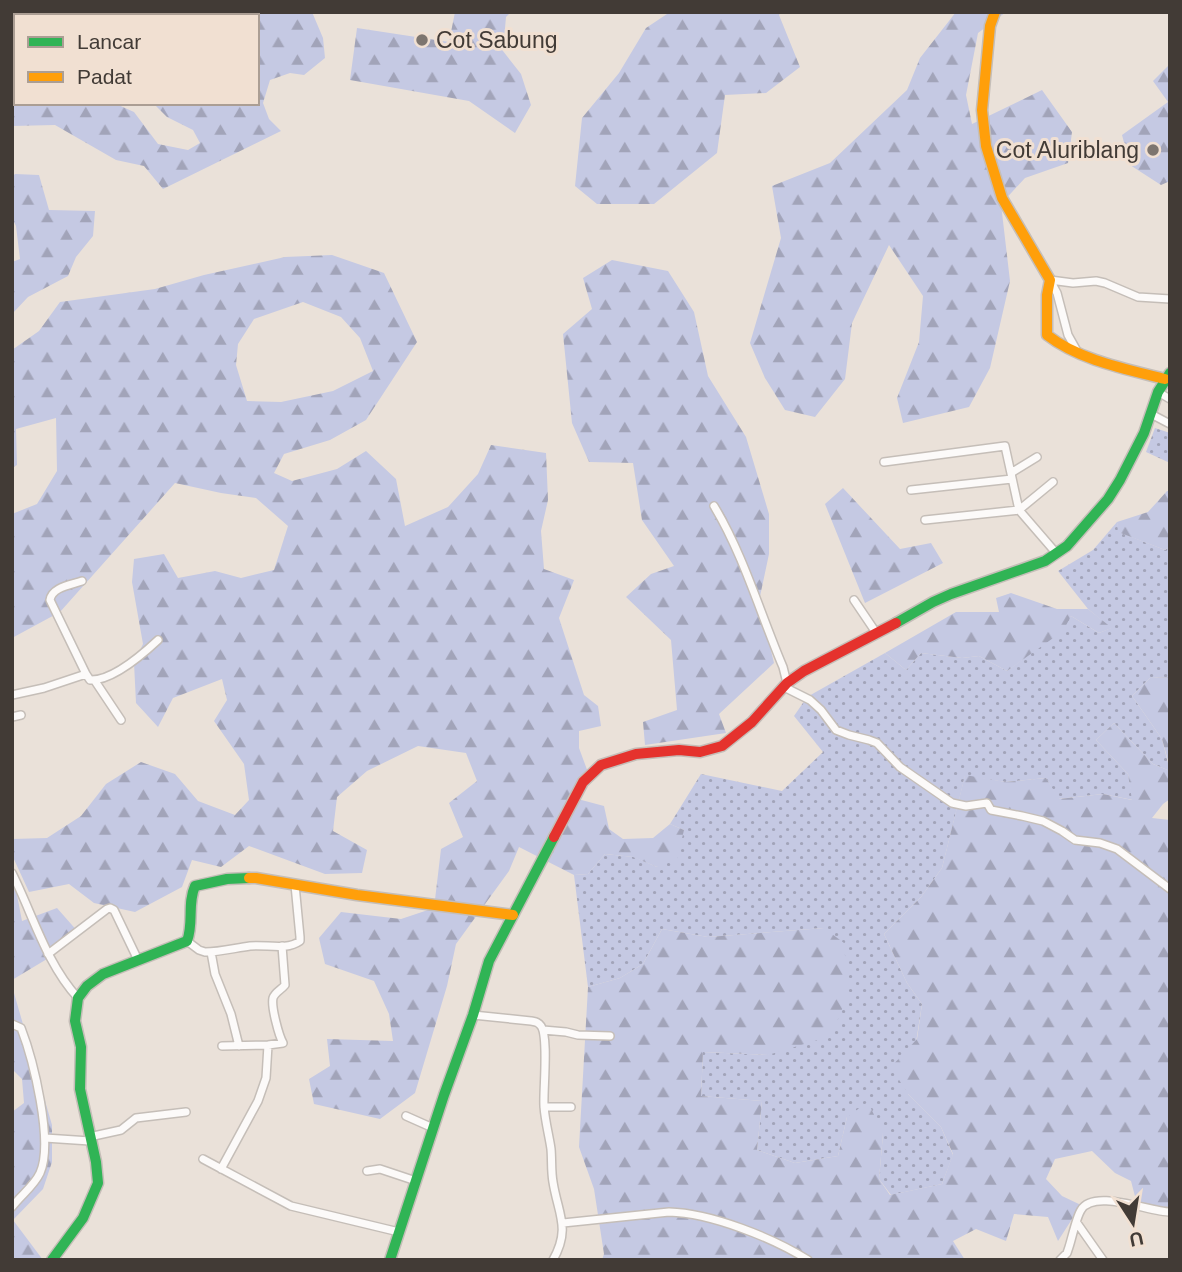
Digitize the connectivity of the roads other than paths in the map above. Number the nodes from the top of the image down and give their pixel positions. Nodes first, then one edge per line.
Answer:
1 (995, 12) edge
2 (1050, 280) junction
3 (1170, 299) edge
4 (1077, 352) junction
5 (1167, 376) edge
6 (1158, 392) junction
7 (1170, 399) edge
8 (1151, 414) junction
9 (1170, 424) edge
10 (1037, 457) dead end
11 (884, 461) dead end
12 (1012, 476) junction
13 (1053, 482) dead end
14 (911, 490) dead end
15 (714, 506) dead end
16 (1019, 510) junction
17 (925, 520) dead end
18 (1057, 554) junction
19 (82, 581) dead end
20 (854, 600) dead end
21 (877, 634) junction
22 (158, 640) dead end
23 (86, 674) junction
24 (95, 681) junction
25 (785, 685) junction
26 (12, 695) edge
27 (21, 715) dead end
28 (12, 716) edge
29 (121, 720) dead end
30 (12, 873) edge
31 (295, 885) junction
32 (1170, 890) edge
33 (513, 915) junction
34 (187, 941) junction
35 (282, 946) junction
36 (211, 952) junction
37 (48, 954) junction
38 (138, 960) junction
39 (78, 998) junction
40 (473, 1015) junction
41 (12, 1024) edge
42 (543, 1030) junction
43 (610, 1036) dead end
44 (268, 1045) junction
45 (222, 1046) dead end
46 (239, 1046) junction
47 (544, 1107) junction
48 (571, 1107) dead end
49 (186, 1112) dead end
50 (406, 1116) dead end
51 (433, 1128) junction
52 (45, 1138) junction
53 (90, 1139) junction
54 (203, 1159) dead end
55 (221, 1169) junction
56 (367, 1171) dead end
57 (416, 1181) junction
58 (12, 1207) edge
59 (1170, 1212) edge
60 (563, 1223) junction
61 (1077, 1223) junction
62 (399, 1232) junction
63 (52, 1260) edge
64 (390, 1260) edge
65 (553, 1260) edge
66 (808, 1260) edge
67 (1060, 1260) edge
68 (1103, 1260) edge

1 - 2 street
2 - 3 street
2 - 4 street
2 - 4 street
4 - 5 street
5 - 6 street
6 - 7 street
6 - 8 street
8 - 9 street
8 - 18 street
10 - 12 street
11 - 12 street
12 - 14 street
12 - 16 street
13 - 16 street
15 - 25 street
16 - 17 street
16 - 18 street
18 - 21 street
19 - 23 street
20 - 21 street
21 - 25 street
22 - 24 street
23 - 24 street
23 - 26 street
24 - 29 street
25 - 32 street
25 - 33 street
27 - 28 street
30 - 37 street
31 - 33 street
31 - 34 street
31 - 35 street
33 - 40 street
34 - 36 street
34 - 38 street
35 - 36 street
35 - 44 street
36 - 46 street
37 - 38 street
37 - 39 street
38 - 39 street
39 - 53 street
40 - 42 street
40 - 51 street
41 - 52 street
42 - 43 street
42 - 47 street
44 - 46 street
44 - 55 street
45 - 46 street
47 - 48 street
47 - 60 street
49 - 53 street
50 - 51 street
51 - 57 street
52 - 53 street
52 - 58 street
53 - 63 street
54 - 55 street
55 - 62 street
56 - 57 street
57 - 62 street
59 - 61 street
60 - 65 street
60 - 66 street
61 - 67 street
61 - 68 street
62 - 64 street

